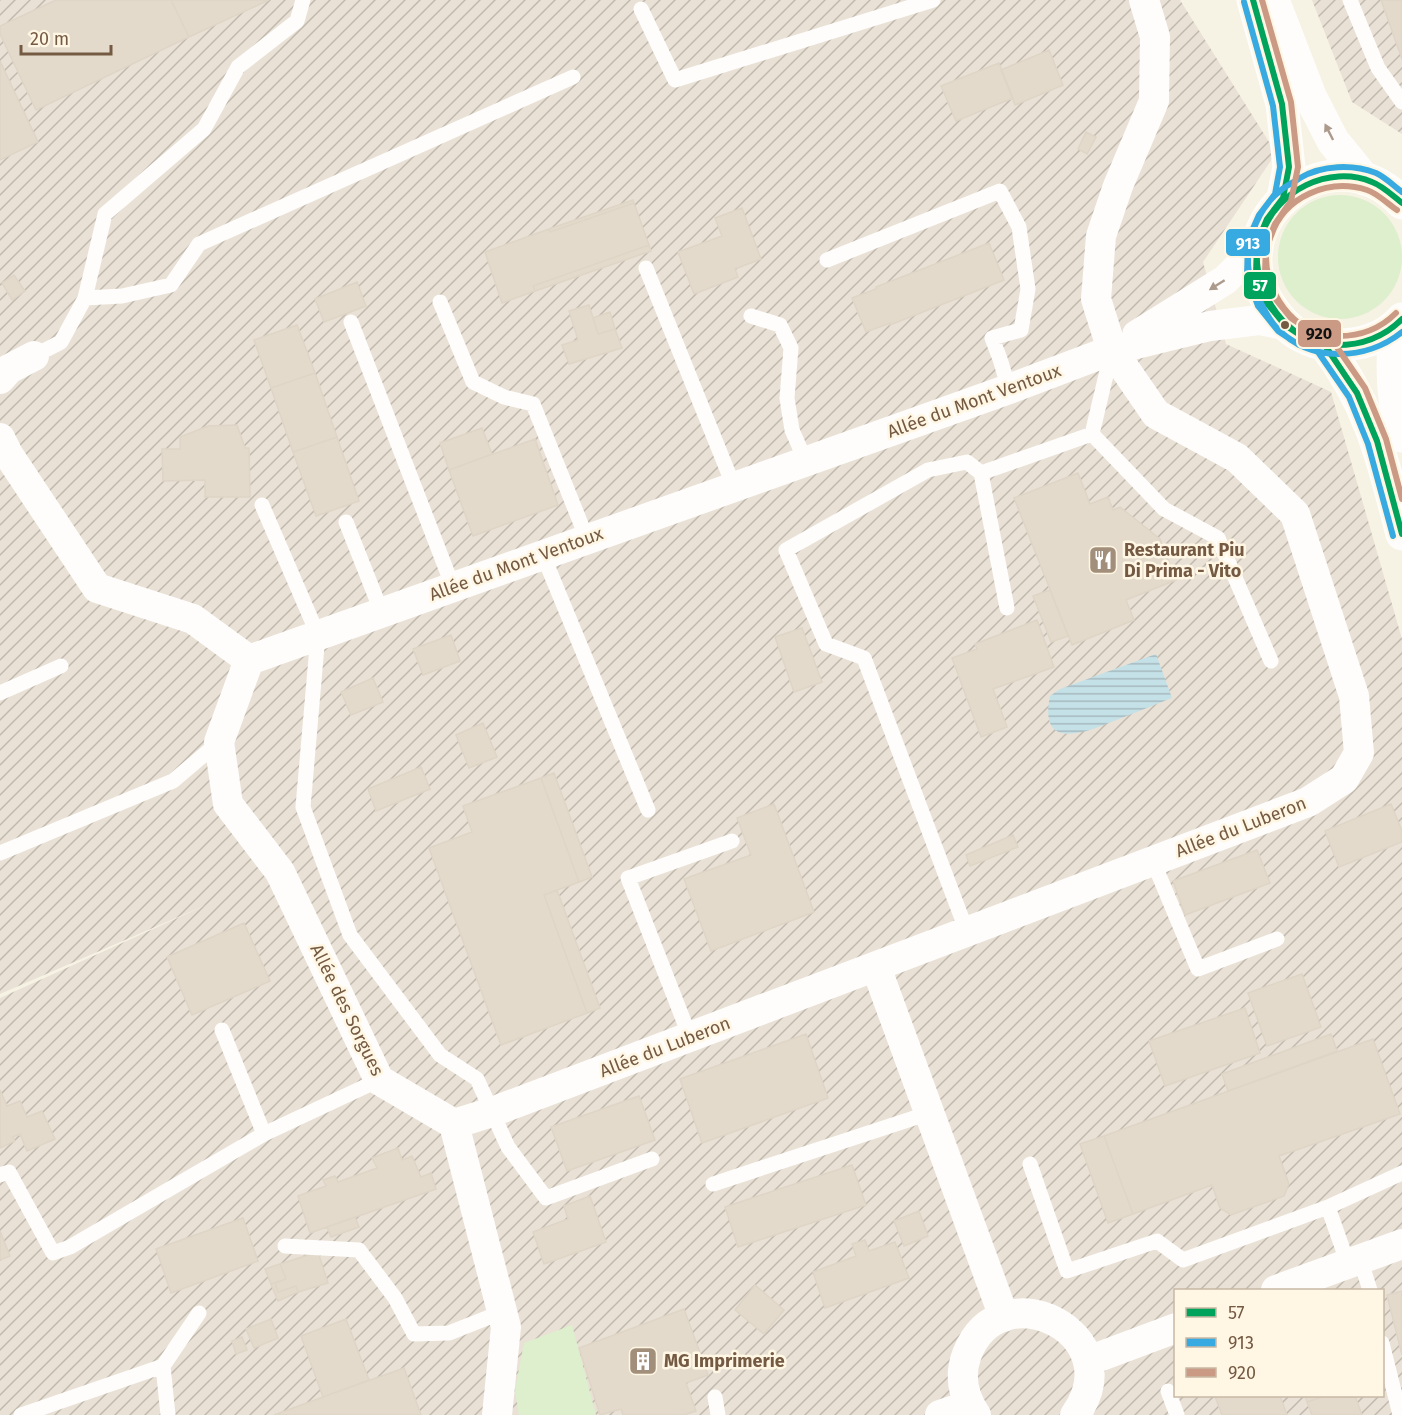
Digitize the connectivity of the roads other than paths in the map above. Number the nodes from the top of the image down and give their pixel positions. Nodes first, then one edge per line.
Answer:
1 (303, 0) edge
2 (933, 0) edge
3 (1144, 0) edge
4 (1253, 0) edge
5 (1273, 0) edge
6 (1350, 0) edge
7 (641, 9) dead end
8 (573, 77) dead end
9 (1402, 102) edge
10 (1364, 179) junction
11 (1283, 198) junction
12 (1402, 203) edge
13 (1257, 243) junction
14 (827, 260) dead end
15 (646, 268) dead end
16 (85, 298) junction
17 (440, 302) dead end
18 (751, 316) dead end
19 (1400, 321) edge
20 (351, 322) dead end
21 (1285, 325) junction
22 (1324, 344) junction
23 (1112, 350) junction
24 (34, 356) joint
25 (0, 379) edge
26 (1009, 390) junction
27 (1092, 434) junction
28 (1402, 436) edge
29 (0, 438) edge
30 (806, 462) junction
31 (981, 473) junction
32 (734, 487) junction
33 (262, 505) dead end
34 (346, 522) dead end
35 (1402, 534) edge
36 (587, 539) junction
37 (543, 555) junction
38 (453, 587) junction
39 (1007, 608) dead end
40 (382, 612) junction
41 (318, 635) junction
42 (249, 660) junction
43 (1271, 661) dead end
44 (61, 666) dead end
45 (0, 693) edge
46 (219, 742) junction
47 (648, 810) dead end
48 (732, 841) dead end
49 (0, 853) edge
50 (1153, 861) junction
51 (967, 932) junction
52 (1277, 939) dead end
53 (876, 967) junction
54 (222, 1030) dead end
55 (690, 1037) junction
56 (378, 1080) junction
57 (492, 1112) junction
58 (929, 1113) junction
59 (454, 1124) junction
60 (264, 1134) junction
61 (652, 1159) dead end
62 (1030, 1164) dead end
63 (1402, 1173) edge
64 (0, 1175) edge
65 (713, 1184) dead end
66 (1328, 1207) junction
67 (1402, 1244) edge
68 (285, 1246) dead end
69 (1354, 1262) junction
70 (1279, 1289) edge
71 (1369, 1289) edge
72 (502, 1312) junction
73 (200, 1313) dead end
74 (1004, 1317) junction
75 (1174, 1329) edge
76 (1384, 1346) edge
77 (1088, 1360) junction
78 (163, 1366) junction
79 (1168, 1391) dead end
80 (715, 1397) dead end
81 (972, 1410) edge
82 (21, 1415) edge
83 (168, 1415) edge
84 (497, 1415) edge
85 (718, 1415) edge
86 (940, 1415) edge
87 (1076, 1415) edge
88 (1177, 1415) edge
89 (1400, 1415) edge

1 - 16 lane
2 - 7 lane
3 - 23 street, Allée du Luberon
4 - 11 main road
10 -> 5 main road
6 - 9 lane
8 - 16 lane
10 - 11 main road
10 - 12 main road
11 - 13 main road
13 - 21 main road
13 -> 23 street, Allée du Mont Ventoux
14 - 26 lane
15 - 32 lane
16 - 24 lane
17 - 36 lane
18 - 30 lane
19 - 22 main road
19 - 28 main road
20 - 38 lane
21 - 22 main road
21 - 23 street, Allée du Mont Ventoux
22 - 35 main road
23 - 26 street, Allée du Mont Ventoux
23 - 27 lane
23 - 50 street, Allée du Luberon
24 - 25 street
26 - 30 street, Allée du Mont Ventoux
27 - 31 lane
27 - 43 lane
29 - 42 street
30 - 32 street, Allée du Mont Ventoux
31 - 39 lane
31 - 51 lane
32 - 36 street, Allée du Mont Ventoux
33 - 41 lane
34 - 40 lane
36 - 37 street, Allée du Mont Ventoux
37 - 38 street, Allée du Mont Ventoux
37 - 47 lane
38 - 40 street, Allée du Mont Ventoux
40 - 41 street, Allée du Mont Ventoux
41 - 42 street, Allée du Mont Ventoux
41 - 57 lane
42 - 46 street, Allée des Sorgues
44 - 45 lane
46 - 49 lane
46 - 56 street, Allée des Sorgues
48 - 55 lane
50 - 51 street, Allée du Luberon
50 - 52 lane
51 - 53 street, Allée du Luberon
53 - 55 street, Allée du Luberon
53 - 58 street
54 - 60 lane
55 - 57 street, Allée du Luberon
56 - 59 street, Allée des Sorgues
56 - 60 lane
57 - 59 street, Allée du Luberon
57 - 61 lane
58 - 65 lane
58 - 74 street
59 - 72 street
60 - 64 lane
62 - 66 lane
63 - 66 lane
66 - 69 lane
67 - 69 street
68 - 72 lane
69 - 70 street
69 - 71 lane
72 - 84 street
73 - 78 lane
74 - 77 street
74 - 81 street
75 - 77 street
76 - 89 lane
77 - 87 street
78 - 82 lane
78 - 83 lane
79 - 88 lane
80 - 85 lane
81 - 86 street

